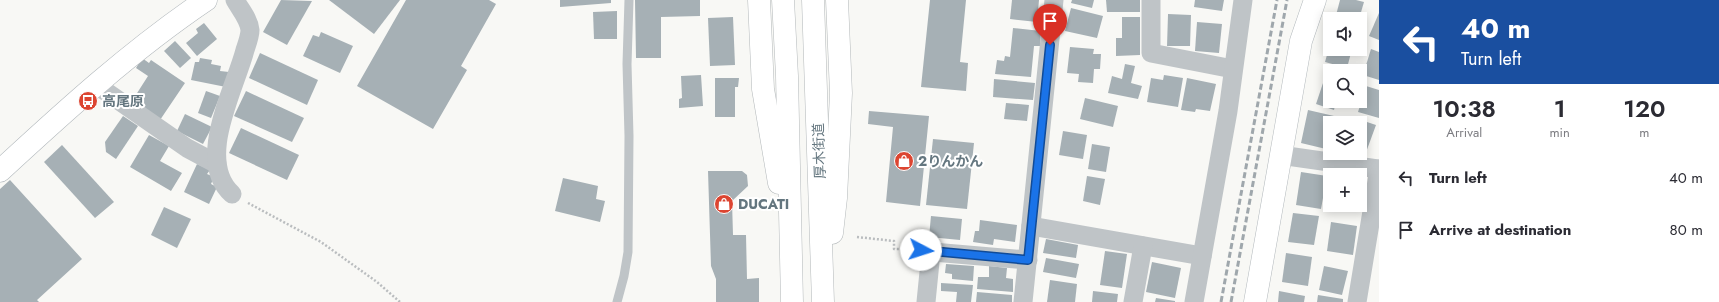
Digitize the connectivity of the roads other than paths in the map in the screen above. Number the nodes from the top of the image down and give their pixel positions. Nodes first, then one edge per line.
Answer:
1 (206, 0) edge
2 (235, 0) edge
3 (629, 0) edge
4 (759, 0) edge
5 (783, 0) edge
6 (812, 0) edge
7 (837, 0) edge
8 (1054, 0) edge
9 (1151, 0) edge
10 (1243, 0) edge
11 (1314, 0) edge
12 (1233, 69) junction
13 (95, 84) junction
14 (1280, 155) junction
15 (217, 164) junction
16 (1379, 169) edge
17 (0, 171) edge
18 (232, 194) road end
19 (1031, 226) junction
20 (1143, 246) junction
21 (1202, 256) junction
22 (1028, 260) junction
23 (792, 261) junction
24 (823, 297) edge
25 (617, 302) edge
26 (792, 302) edge
27 (926, 302) edge
28 (1023, 302) edge
29 (1133, 302) edge
30 (1194, 302) edge
31 (1255, 302) edge
32 (1357, 302) edge

1 - 13 main road
2 - 15 street
3 - 25 lane
4 - 23 main road
5 - 23 main road
6 - 24 main road, 厚木街道
7 - 24 main road
8 - 19 street
9 - 12 street
10 - 12 street
11 - 14 main road
12 - 21 street
13 - 15 street
13 - 17 main road
14 - 16 street
14 - 31 main road
15 - 18 street
16 - 32 street
19 - 20 street
19 - 22 street
20 - 21 street
20 - 29 street
21 - 30 street
22 - 27 street
22 - 28 street
23 - 26 main road

